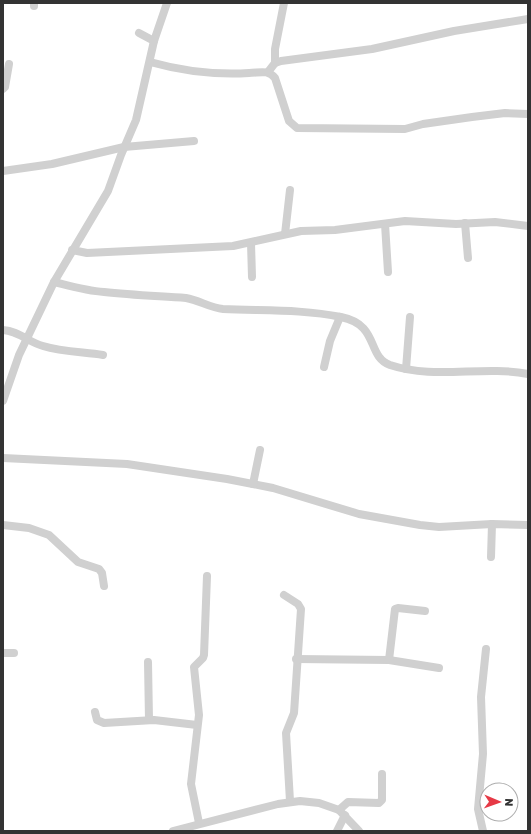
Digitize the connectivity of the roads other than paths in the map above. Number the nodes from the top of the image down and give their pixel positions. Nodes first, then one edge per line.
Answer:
1 (168, 3) edge
2 (284, 3) edge
3 (528, 19) edge
4 (139, 33) dead end
5 (154, 41) junction
6 (150, 62) junction
7 (275, 63) junction
8 (9, 64) dead end
9 (268, 72) junction
10 (3, 89) edge
11 (528, 114) edge
12 (194, 141) dead end
13 (124, 147) junction
14 (3, 172) edge
15 (290, 190) dead end
16 (465, 223) junction
17 (385, 224) junction
18 (528, 226) edge
19 (285, 234) junction
20 (251, 243) junction
21 (72, 250) junction
22 (468, 258) dead end
23 (388, 272) dead end
24 (252, 277) dead end
25 (54, 282) junction
26 (340, 317) junction
27 (410, 317) dead end
28 (3, 330) edge
29 (27, 338) junction
30 (103, 355) dead end
31 (324, 367) dead end
32 (406, 369) junction
33 (528, 374) edge
34 (3, 401) edge
35 (260, 450) dead end
36 (3, 458) edge
37 (253, 484) junction
38 (492, 524) junction
39 (3, 525) edge
40 (528, 525) edge
41 (491, 556) dead end
42 (207, 576) dead end
43 (104, 586) dead end
44 (284, 595) dead end
45 (425, 610) dead end
46 (486, 649) dead end
47 (3, 653) edge
48 (14, 653) dead end
49 (296, 659) junction
50 (389, 660) junction
51 (148, 662) dead end
52 (439, 668) dead end
53 (95, 712) dead end
54 (149, 720) junction
55 (198, 725) junction
56 (382, 774) dead end
57 (290, 801) junction
58 (342, 812) junction
59 (199, 823) junction
60 (173, 831) edge
61 (337, 831) edge
62 (359, 831) edge
63 (483, 831) edge

1 - 5 street
2 - 7 street
3 - 7 street
4 - 5 street
5 - 6 street
6 - 9 street
6 - 13 street
7 - 9 street
8 - 10 street
9 - 11 street
12 - 13 street
13 - 14 street
13 - 21 street
15 - 19 street
16 - 17 street
16 - 18 street
16 - 22 street
17 - 19 street
17 - 23 street
19 - 20 street
20 - 21 street
20 - 24 street
21 - 25 street
25 - 26 street
25 - 29 street
26 - 31 street
26 - 32 street
27 - 32 street
28 - 29 street
29 - 30 street
29 - 34 street
32 - 33 street
35 - 37 street
36 - 37 street
37 - 38 street
38 - 40 street
38 - 41 street
39 - 43 street
42 - 55 street
44 - 49 street
45 - 50 street
46 - 63 street
47 - 48 street
49 - 50 street
49 - 57 street
50 - 52 street
51 - 54 street
53 - 54 street
54 - 55 street
55 - 59 street
56 - 58 street
57 - 58 street
57 - 59 street
58 - 61 street
58 - 62 street
59 - 60 street

